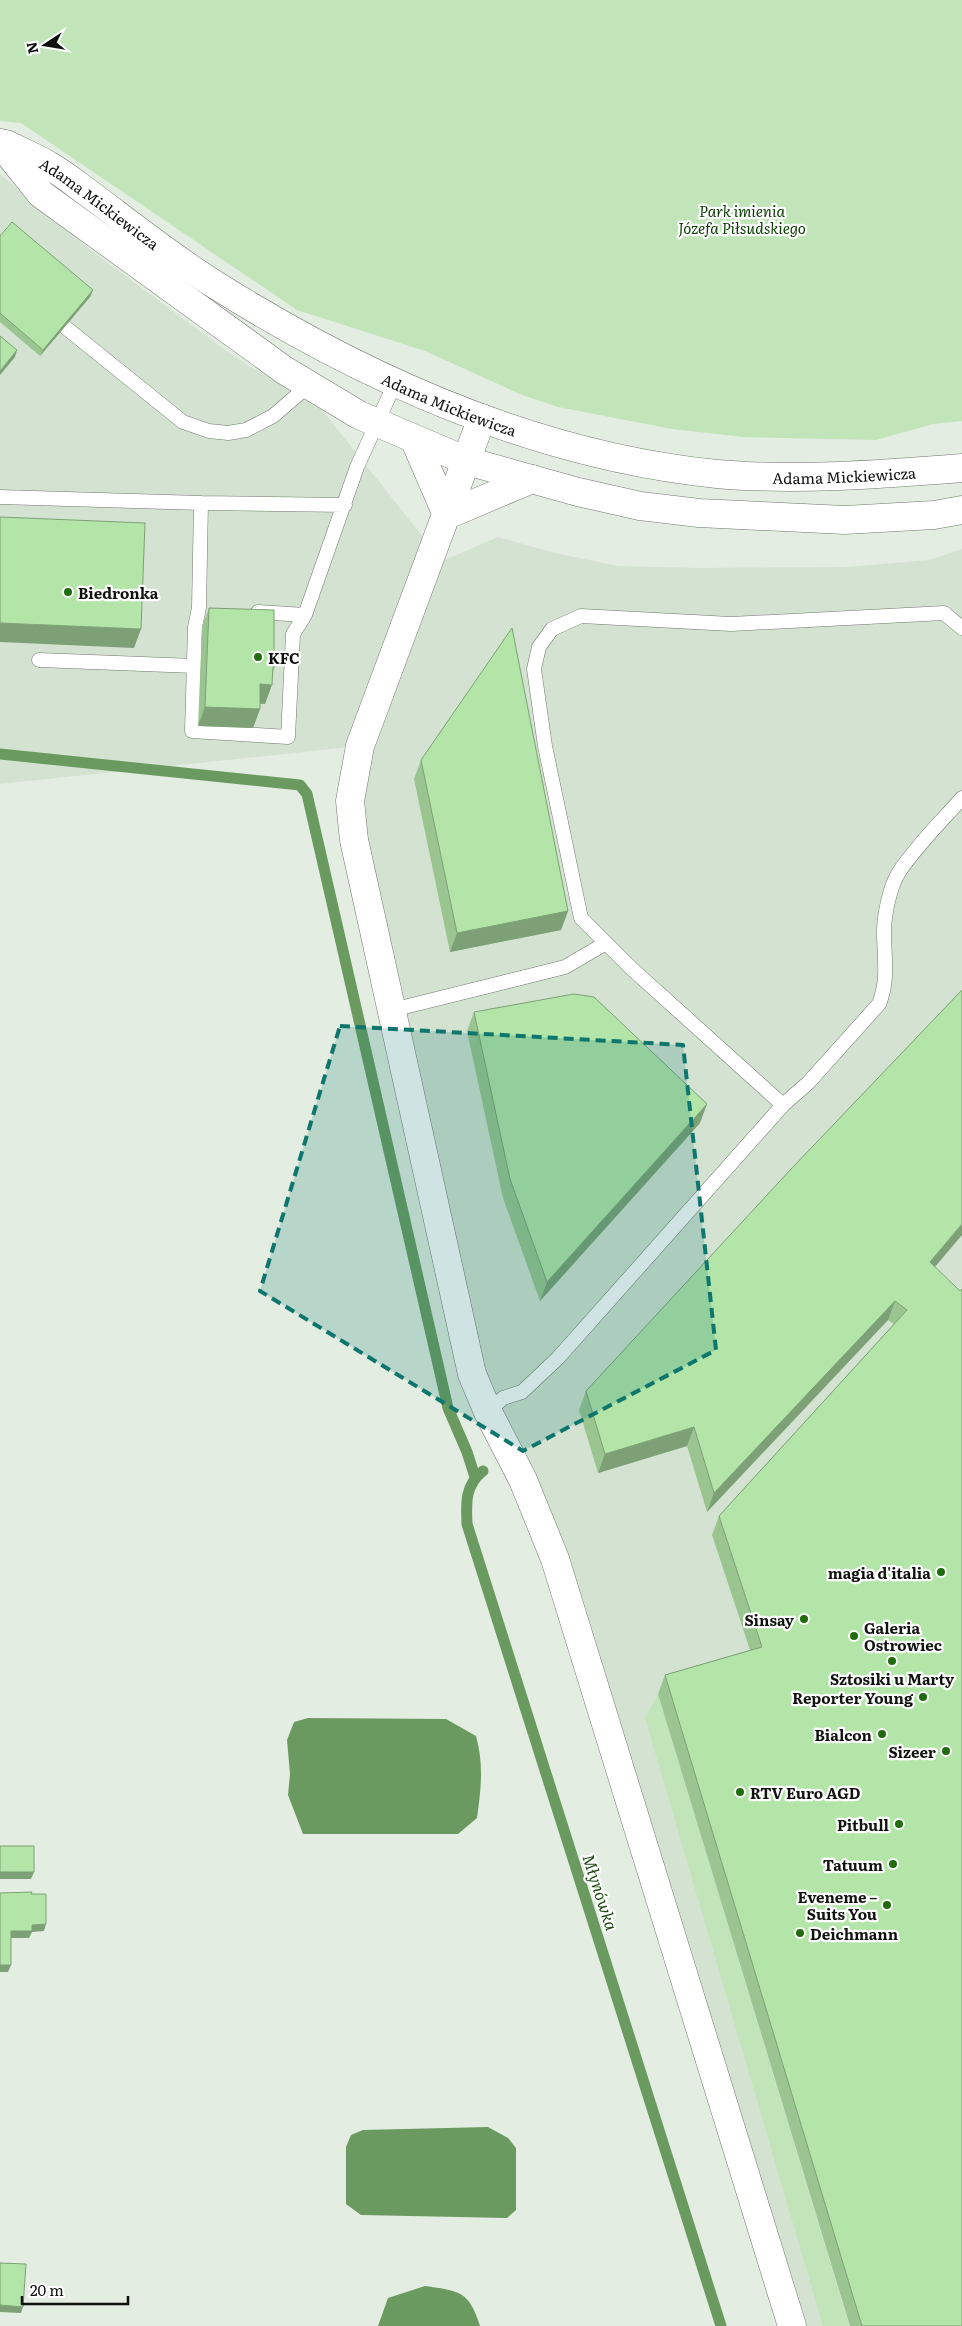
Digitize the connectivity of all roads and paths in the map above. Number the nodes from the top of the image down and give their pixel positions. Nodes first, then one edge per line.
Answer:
1 (0, 142) edge
2 (65, 327) edge
3 (395, 383) junction
4 (308, 386) junction
5 (482, 418) junction
6 (375, 423) junction
7 (415, 441) junction
8 (467, 461) junction
9 (962, 468) edge
10 (532, 479) junction
11 (0, 497) edge
12 (201, 503) junction
13 (345, 505) junction
14 (962, 510) edge
15 (447, 515) junction
16 (248, 611) edge
17 (305, 615) junction
18 (962, 628) edge
19 (39, 660) dead end
20 (195, 666) junction
21 (962, 798) edge
22 (606, 943) junction
23 (392, 1010) junction
24 (782, 1105) junction
25 (488, 1412) junction
26 (792, 2326) edge

1 - 3 street, Adama Mickiewicza
1 - 4 street, Adama Mickiewicza
2 - 4 lane
3 - 5 street, Adama Mickiewicza
3 - 6 lane
4 - 6 street, Adama Mickiewicza
5 - 8 street
5 - 9 street, Adama Mickiewicza
6 - 7 street, Adama Mickiewicza
6 - 13 lane
7 - 8 street, Adama Mickiewicza
7 - 15 street
8 - 10 street, Adama Mickiewicza
8 - 15 street
10 - 14 street, Adama Mickiewicza
10 - 15 street
11 - 12 lane
12 - 13 lane
12 - 20 lane
13 - 17 lane
15 - 23 street
16 - 17 lane
17 - 20 lane
18 - 22 lane
19 - 20 lane
21 - 24 lane
22 - 23 lane
22 - 24 lane
23 - 25 street
24 - 25 lane
25 - 26 street

